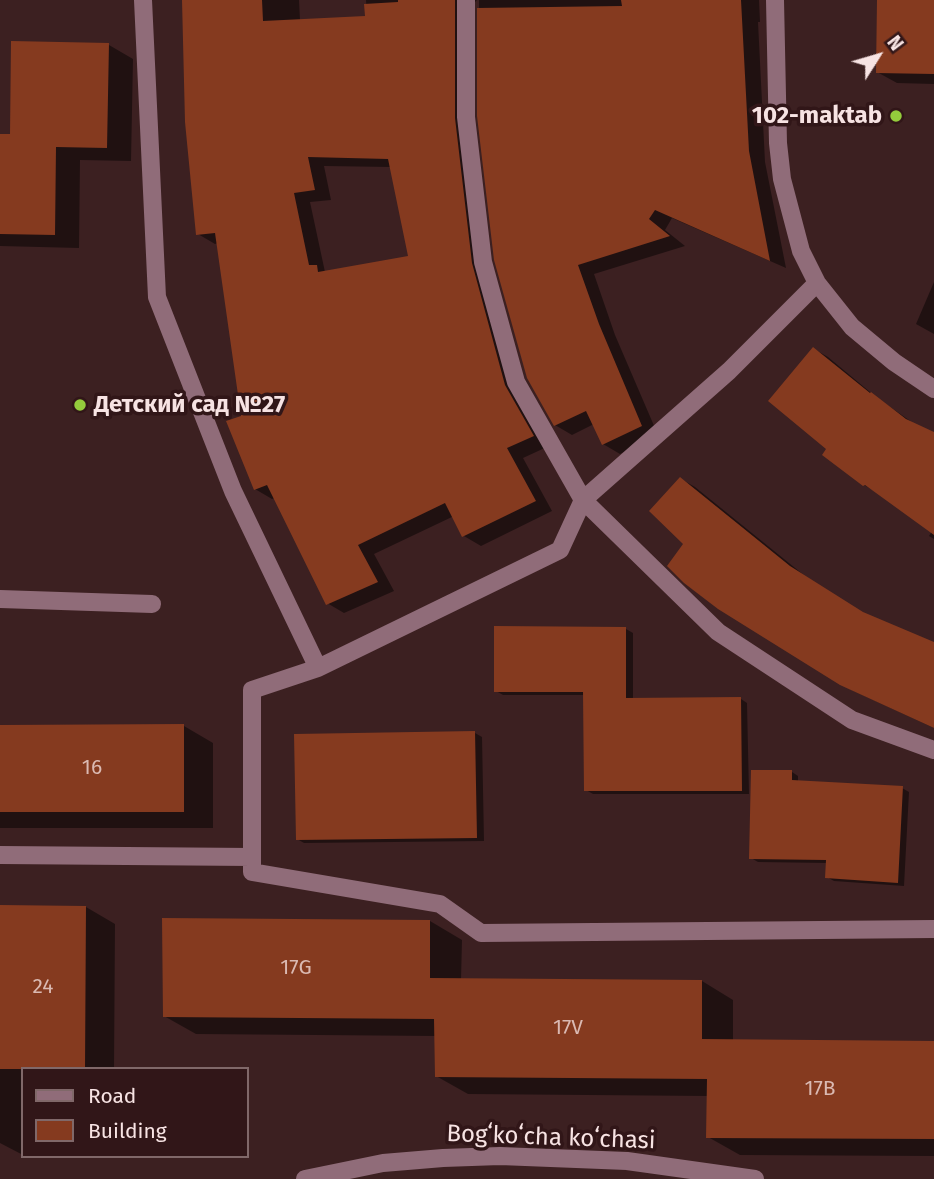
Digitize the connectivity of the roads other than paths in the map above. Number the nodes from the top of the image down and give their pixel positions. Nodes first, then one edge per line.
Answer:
1 (144, 0) edge
2 (466, 0) edge
3 (775, 0) edge
4 (817, 283) junction
5 (934, 390) edge
6 (583, 500) junction
7 (0, 599) edge
8 (152, 604) dead end
9 (318, 668) junction
10 (934, 750) edge
11 (0, 855) edge
12 (252, 864) junction
13 (934, 929) edge
14 (305, 1179) edge
15 (755, 1179) edge

1 - 9 street
2 - 6 street
3 - 4 street
4 - 5 street
4 - 6 street
6 - 9 street
6 - 10 street
7 - 8 street
9 - 12 street
11 - 12 street
12 - 13 street
14 - 15 street, Bogʻkoʻcha koʻchasi

